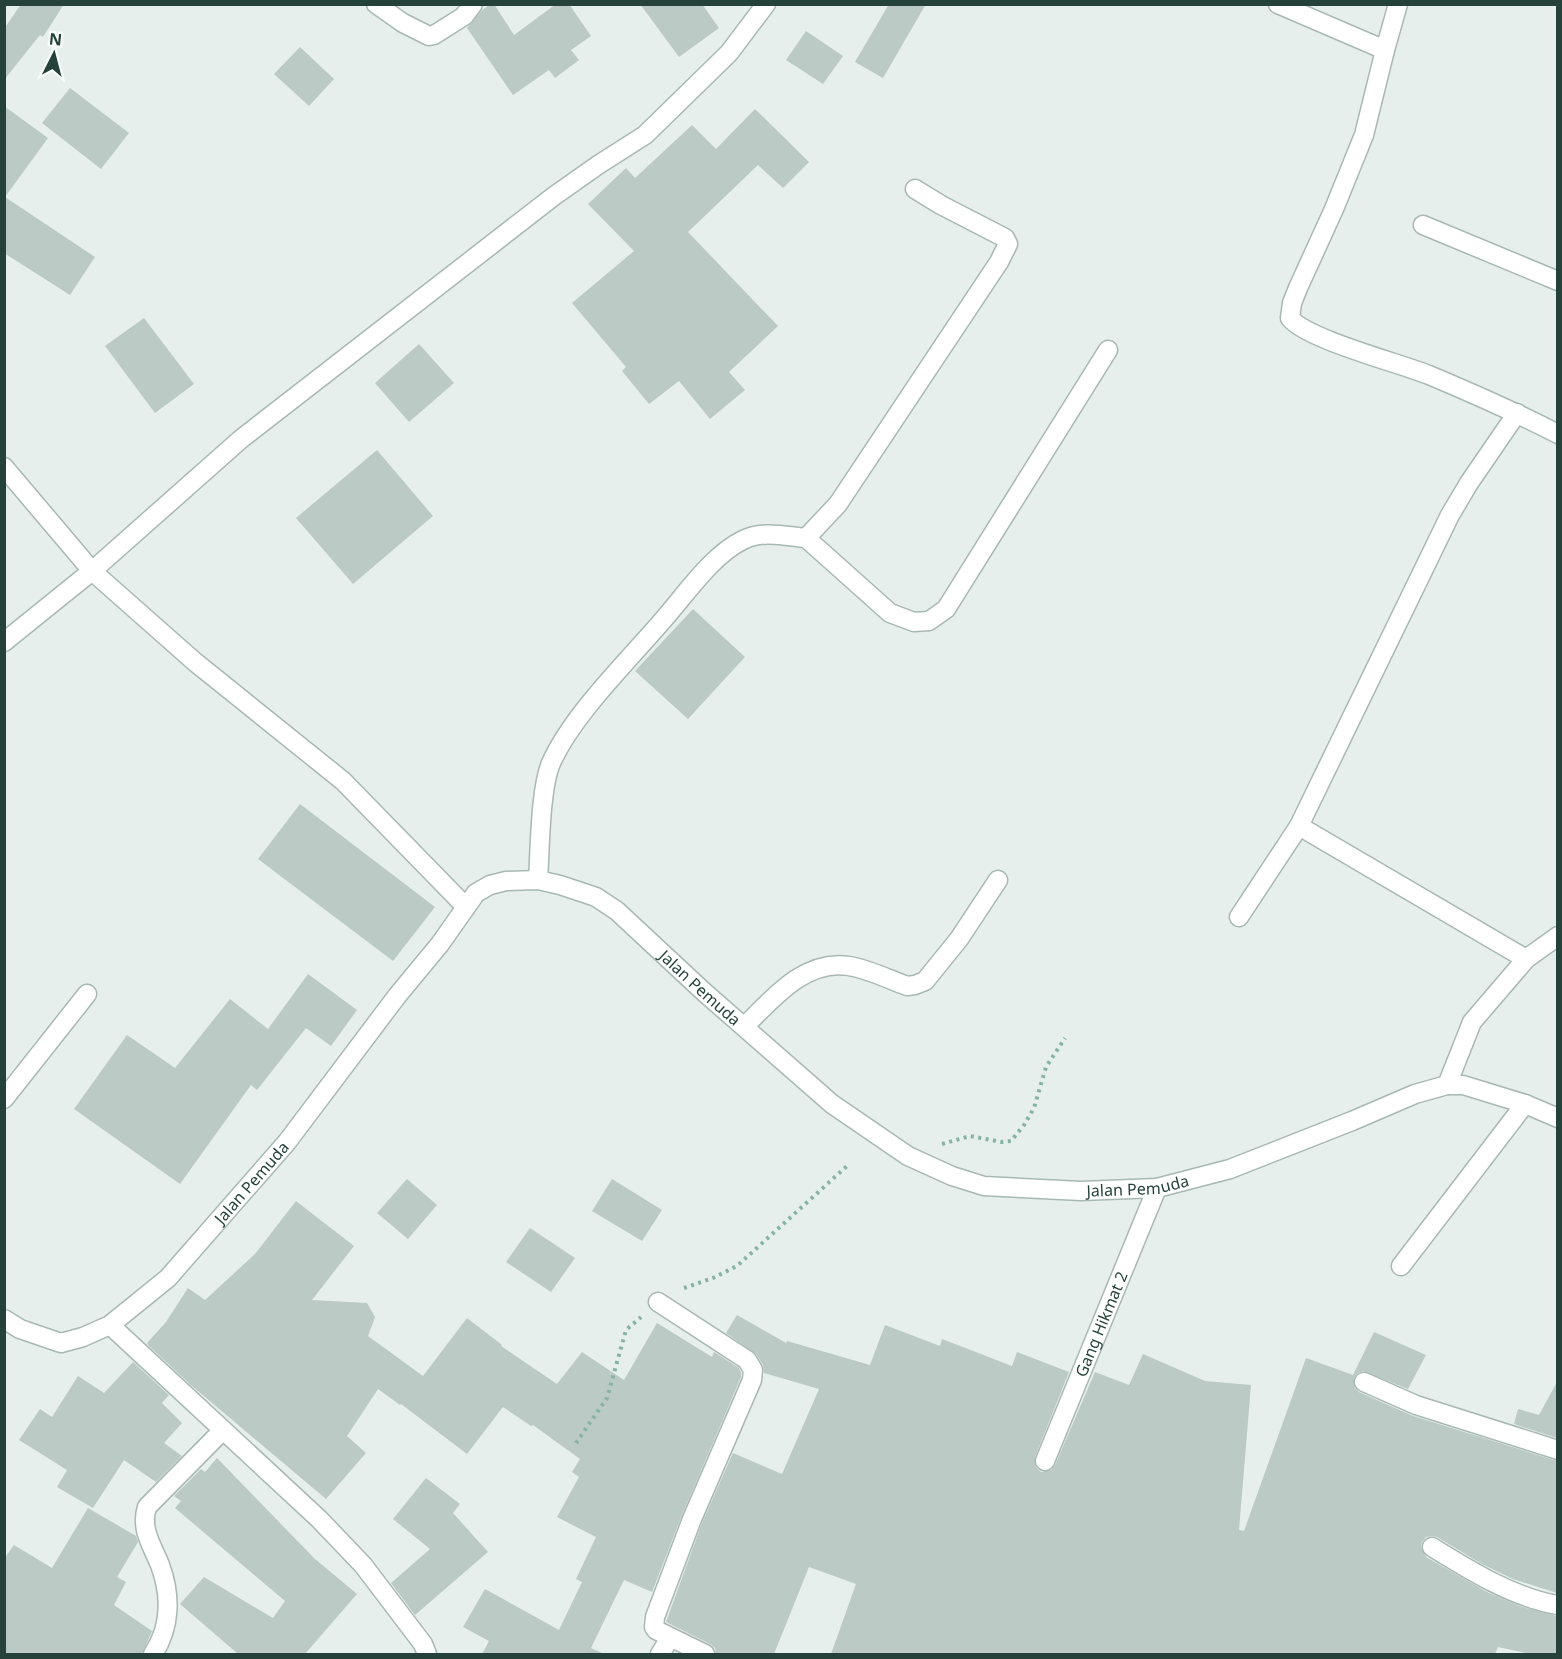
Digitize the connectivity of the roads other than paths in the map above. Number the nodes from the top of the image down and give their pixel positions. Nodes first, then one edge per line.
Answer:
1 (376, 4) edge
2 (473, 4) edge
3 (766, 4) edge
4 (1278, 4) edge
5 (1398, 4) edge
6 (1385, 50) junction
7 (915, 189) dead end
8 (1423, 225) dead end
9 (1557, 281) edge
10 (1108, 350) dead end
11 (1517, 413) junction
12 (1557, 434) edge
13 (4, 467) edge
14 (806, 538) junction
15 (92, 571) junction
16 (4, 642) edge
17 (1299, 826) junction
18 (538, 880) junction
19 (998, 880) dead end
20 (466, 907) junction
21 (1239, 917) dead end
22 (1557, 936) edge
23 (1526, 959) junction
24 (87, 994) dead end
25 (745, 1026) junction
26 (1447, 1085) junction
27 (4, 1098) edge
28 (1525, 1104) junction
29 (1557, 1118) edge
30 (1157, 1188) junction
31 (1401, 1266) dead end
32 (658, 1302) dead end
33 (4, 1319) edge
34 (110, 1325) junction
35 (1364, 1382) dead end
36 (223, 1430) junction
37 (1557, 1450) edge
38 (1046, 1461) dead end
39 (1432, 1547) dead end
40 (1557, 1605) edge
41 (669, 1638) junction
42 (153, 1654) edge
43 (427, 1654) edge
44 (660, 1654) edge
45 (705, 1654) edge

1 - 2 street
3 - 15 street
4 - 6 street
5 - 6 street
6 - 11 street
7 - 14 street
8 - 9 street
10 - 14 street
11 - 12 street
11 - 17 street
13 - 15 street
14 - 18 street
15 - 16 street
15 - 20 street
17 - 21 street
17 - 23 street
18 - 20 street, Jalan Pemuda
18 - 25 street, Jalan Pemuda
19 - 25 street
20 - 34 street, Jalan Pemuda
22 - 23 street
23 - 26 street
24 - 27 street
25 - 30 street, Jalan Pemuda
26 - 28 street, Jalan Pemuda
26 - 30 street, Jalan Pemuda
28 - 29 street, Jalan Pemuda
28 - 31 street
30 - 38 street, Gang Hikmat 2
32 - 41 street
33 - 34 street, Jalan Pemuda
34 - 36 street
35 - 37 street
36 - 42 street
36 - 43 street
39 - 40 street
41 - 44 street
41 - 45 street

